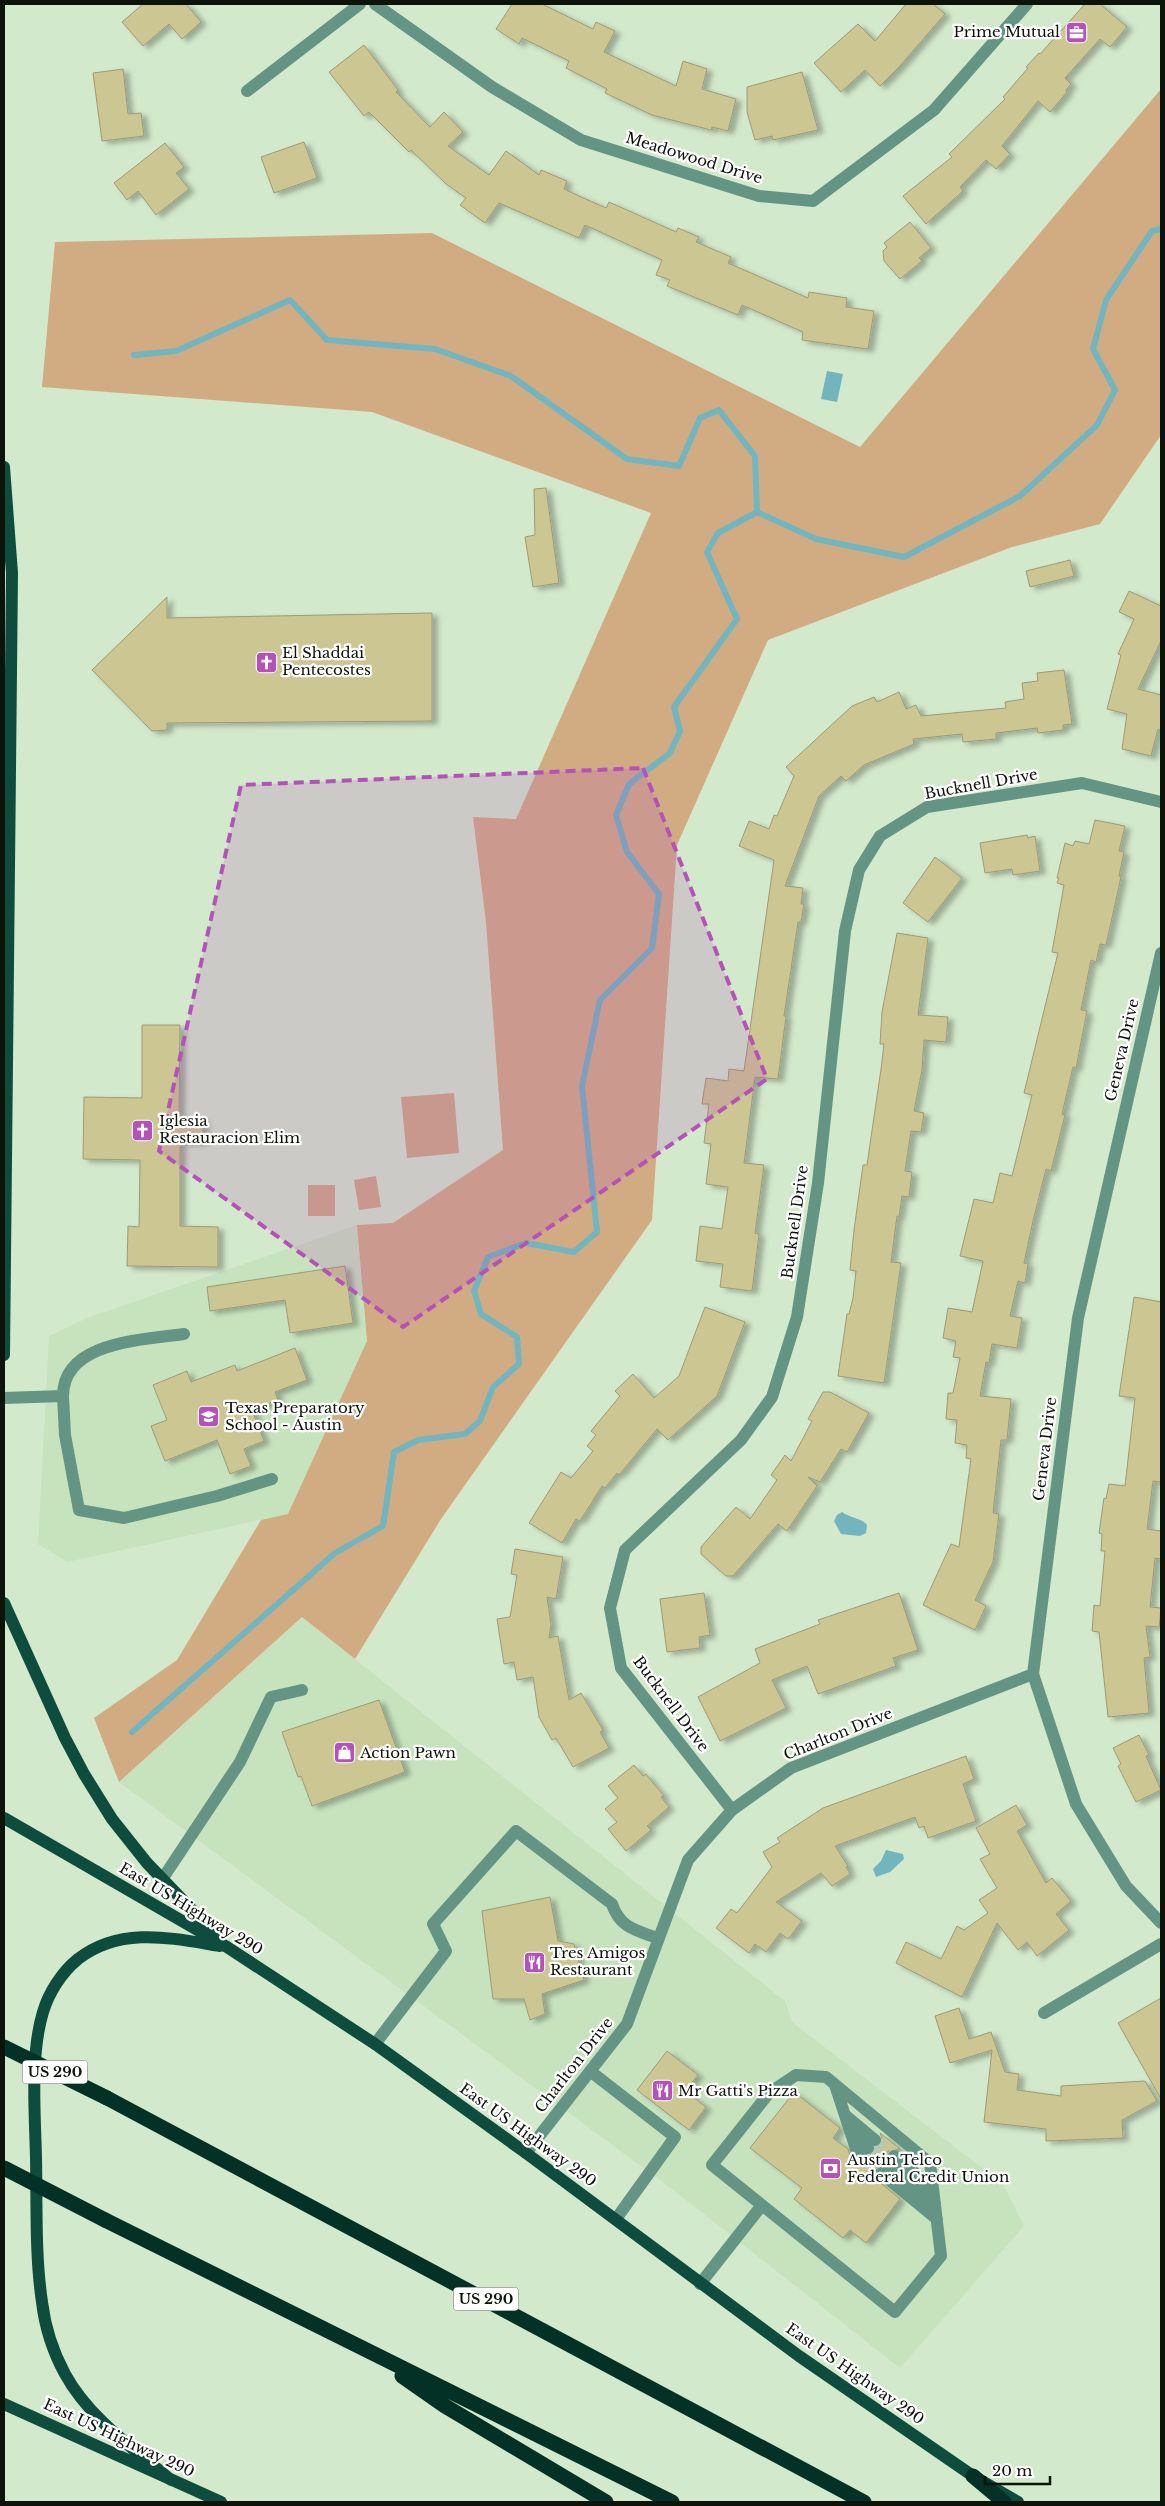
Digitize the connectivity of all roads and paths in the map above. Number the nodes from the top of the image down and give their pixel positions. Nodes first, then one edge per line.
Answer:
1 (360, 4) edge
2 (375, 4) edge
3 (1027, 4) edge
4 (247, 91) dead end
5 (4, 467) edge
6 (1161, 802) edge
7 (1161, 953) edge
8 (184, 1334) dead end
9 (4, 1355) edge
10 (62, 1396) junction
11 (4, 1398) edge
12 (272, 1479) dead end
13 (4, 1603) edge
14 (1033, 1674) junction
15 (302, 1690) dead end
16 (732, 1810) junction
17 (4, 1818) edge
18 (163, 1878) junction
19 (1161, 1923) edge
20 (657, 1938) junction
21 (1161, 1944) edge
22 (227, 1947) junction
23 (1044, 2013) dead end
24 (375, 2044) junction
25 (4, 2047) edge
26 (590, 2071) junction
27 (835, 2085) junction
28 (845, 2115) junction
29 (526, 2153) junction
30 (888, 2164) junction
31 (4, 2168) edge
32 (933, 2188) junction
33 (935, 2203) junction
34 (762, 2205) junction
35 (616, 2219) junction
36 (937, 2219) junction
37 (700, 2284) junction
38 (360, 2347) junction
39 (4, 2404) edge
40 (973, 2476) junction
41 (171, 2480) junction
42 (221, 2502) edge
43 (606, 2502) edge
44 (672, 2502) edge
45 (864, 2502) edge
46 (1004, 2502) edge
47 (1018, 2502) edge

1 - 4 street
2 - 3 street, Meadowood Drive
5 - 9 main road
6 - 16 street, Bucknell Drive
7 - 14 street, Geneva Drive
8 - 10 street
10 - 11 street
10 - 12 street
13 - 18 main road
14 - 16 street, Charlton Drive
14 - 19 street, Geneva Drive
15 - 18 street
16 - 20 street, Charlton Drive
17 - 22 main road, East US Highway 290
18 - 22 main road
20 - 24 street
20 - 26 street, Charlton Drive
21 - 23 street
22 - 24 main road, East US Highway 290
22 - 41 main road
24 - 29 main road, East US Highway 290
25 - 45 highway, US 290, bridge
26 - 29 street, Charlton Drive
26 - 35 street
27 - 28 street
27 - 32 street
27 - 34 street
28 - 28 street
29 - 35 main road, East US Highway 290
30 - 32 street
30 - 33 street
30 - 36 street
31 - 38 highway, bridge
32 - 33 street
33 - 36 street
34 - 36 street
34 - 37 street
35 - 37 main road, East US Highway 290
37 - 40 main road, East US Highway 290
38 - 43 highway
38 - 44 highway
39 - 41 main road, East US Highway 290
40 - 46 highway
40 - 47 main road, East US Highway 290
41 - 42 main road, East US Highway 290

